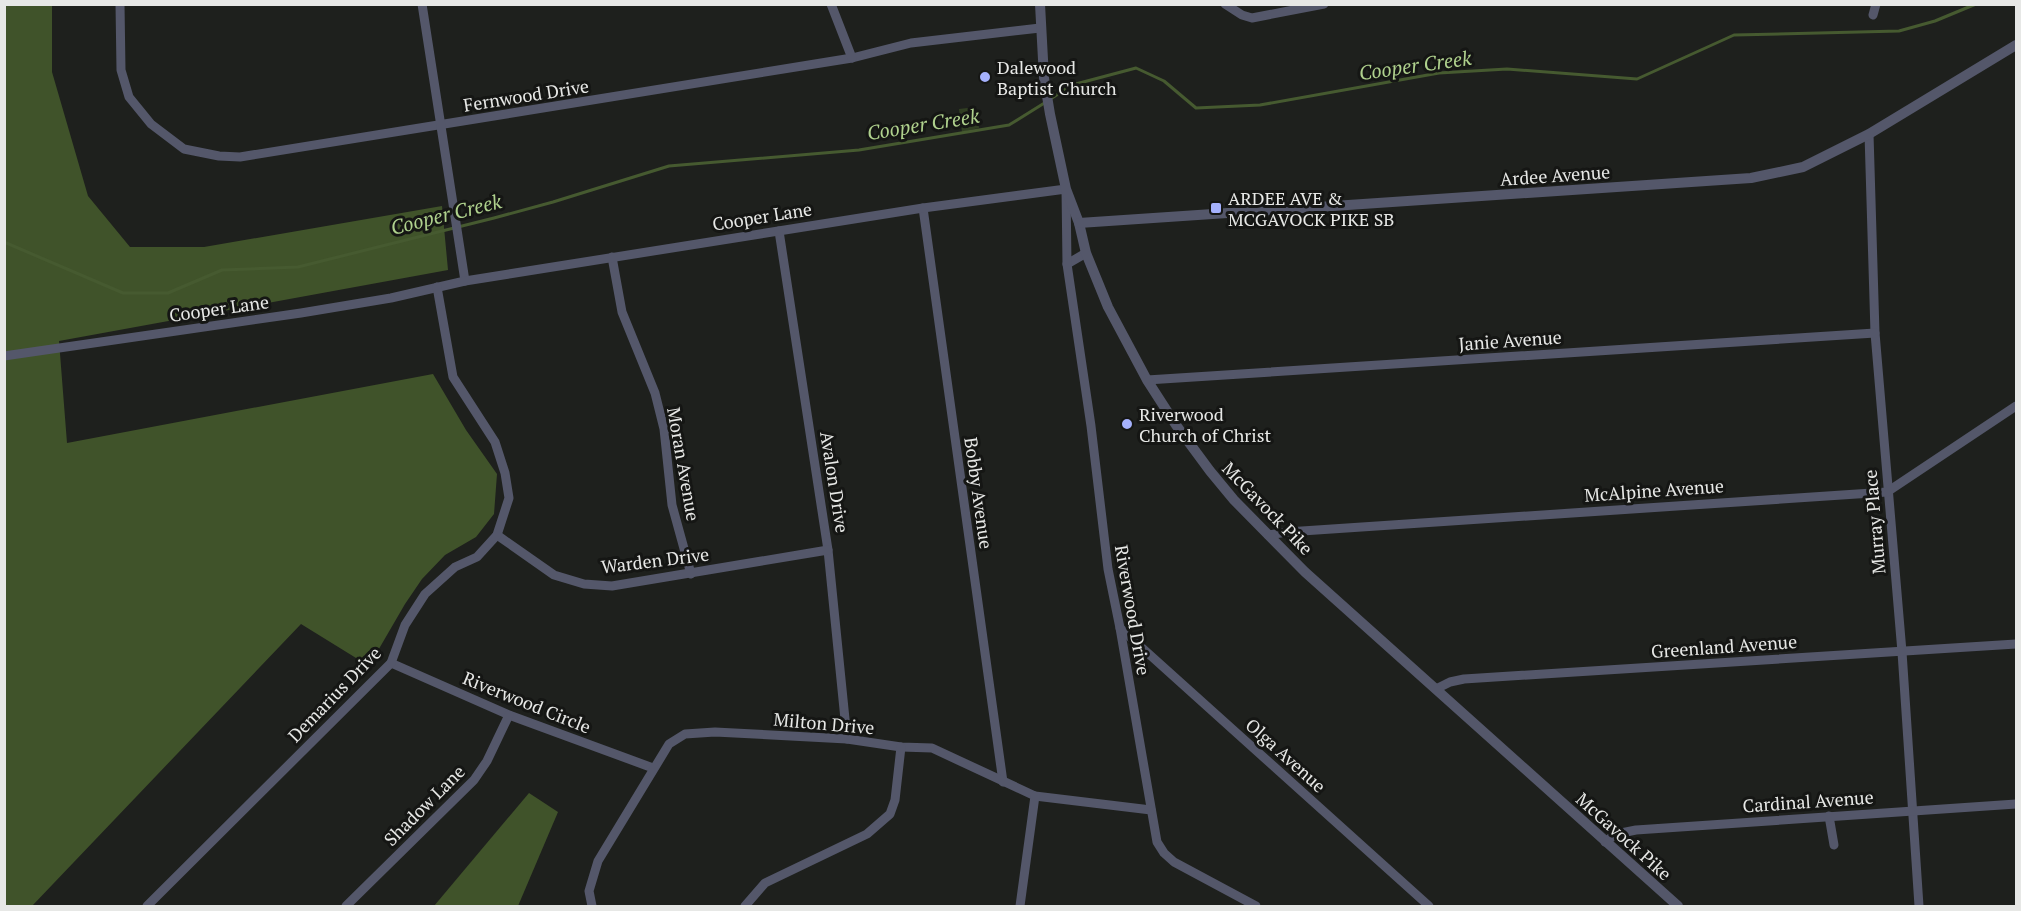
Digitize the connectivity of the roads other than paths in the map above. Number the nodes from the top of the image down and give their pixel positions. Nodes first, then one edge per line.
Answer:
1 (120, 4) edge
2 (422, 4) edge
3 (831, 4) edge
4 (1040, 4) edge
5 (1225, 4) edge
6 (1324, 4) edge
7 (1876, 4) edge
8 (1873, 15) dead end
9 (1040, 28) junction
10 (2016, 45) edge
11 (852, 58) junction
12 (442, 126) junction
13 (1869, 134) junction
14 (1066, 189) junction
15 (923, 208) junction
16 (1079, 223) junction
17 (778, 231) junction
18 (1065, 231) junction
19 (1086, 253) junction
20 (612, 257) junction
21 (1067, 264) junction
22 (465, 281) junction
23 (437, 287) junction
24 (1875, 333) junction
25 (4, 356) edge
26 (1147, 381) junction
27 (2016, 406) edge
28 (1887, 492) junction
29 (497, 535) junction
30 (1268, 535) junction
31 (828, 550) junction
32 (691, 573) junction
33 (1120, 628) junction
34 (2016, 644) edge
35 (1902, 652) junction
36 (392, 663) junction
37 (1436, 689) junction
38 (509, 715) junction
39 (847, 739) junction
40 (901, 747) junction
41 (653, 768) junction
42 (1003, 782) junction
43 (1035, 796) junction
44 (2016, 804) edge
45 (1151, 810) junction
46 (1912, 812) junction
47 (1829, 816) junction
48 (1605, 842) junction
49 (1834, 845) dead end
50 (147, 906) edge
51 (346, 906) edge
52 (592, 906) edge
53 (745, 906) edge
54 (1020, 906) edge
55 (1256, 906) edge
56 (1429, 906) edge
57 (1678, 906) edge
58 (1919, 906) edge

1 - 12 street, Fernwood Drive
2 - 12 street
3 - 11 street
4 - 9 street, McGavock Pike
5 - 6 street
7 - 8 street
9 - 11 street, Fernwood Drive
9 - 14 street, McGavock Pike
10 - 13 street, Ardee Avenue
11 - 12 street, Fernwood Drive
12 - 22 street
13 - 16 street, Ardee Avenue
13 - 24 street, Murray Place
14 - 15 street, Cooper Lane
14 - 16 street, McGavock Pike
14 - 18 street, Riverwood Drive
15 - 17 street, Cooper Lane
15 - 42 street, Bobby Avenue
16 - 18 street, Ardee Avenue
16 - 19 street, McGavock Pike
17 - 20 street, Cooper Lane
17 - 31 street, Avalon Drive
18 - 21 street, Riverwood Drive
19 - 21 street
19 - 26 street, McGavock Pike
20 - 22 street, Cooper Lane
20 - 32 street, Moran Avenue
21 - 33 street, Riverwood Drive
22 - 23 street, Cooper Lane
23 - 25 street, Cooper Lane
23 - 29 street, Demarius Drive
24 - 26 street, Janie Avenue
24 - 28 street, Murray Place
26 - 30 street, McGavock Pike
27 - 28 street
28 - 30 street, McAlpine Avenue
28 - 35 street, Murray Place
29 - 32 street, Warden Drive
29 - 36 street, Demarius Drive
30 - 37 street, McGavock Pike
31 - 32 street, Warden Drive
31 - 39 street, Avalon Drive
33 - 45 street, Riverwood Drive
33 - 56 street, Olga Avenue
34 - 35 street, Greenland Avenue
35 - 37 street, Greenland Avenue
35 - 46 street, Murray Place
36 - 38 street, Riverwood Circle
36 - 50 street, Demarius Drive
37 - 48 street, McGavock Pike
38 - 41 street, Riverwood Circle
38 - 51 street, Shadow Lane
39 - 40 street, Milton Drive
39 - 41 street, Milton Drive
40 - 42 street, Milton Drive
40 - 53 street
41 - 52 street, Milton Drive
42 - 43 street, Milton Drive
43 - 45 street, Milton Drive
43 - 54 street
44 - 46 street, Cardinal Avenue
45 - 55 street, Riverwood Drive
46 - 47 street, Cardinal Avenue
46 - 58 street, Murray Place
47 - 48 street, Cardinal Avenue
47 - 49 street
48 - 57 street, McGavock Pike

